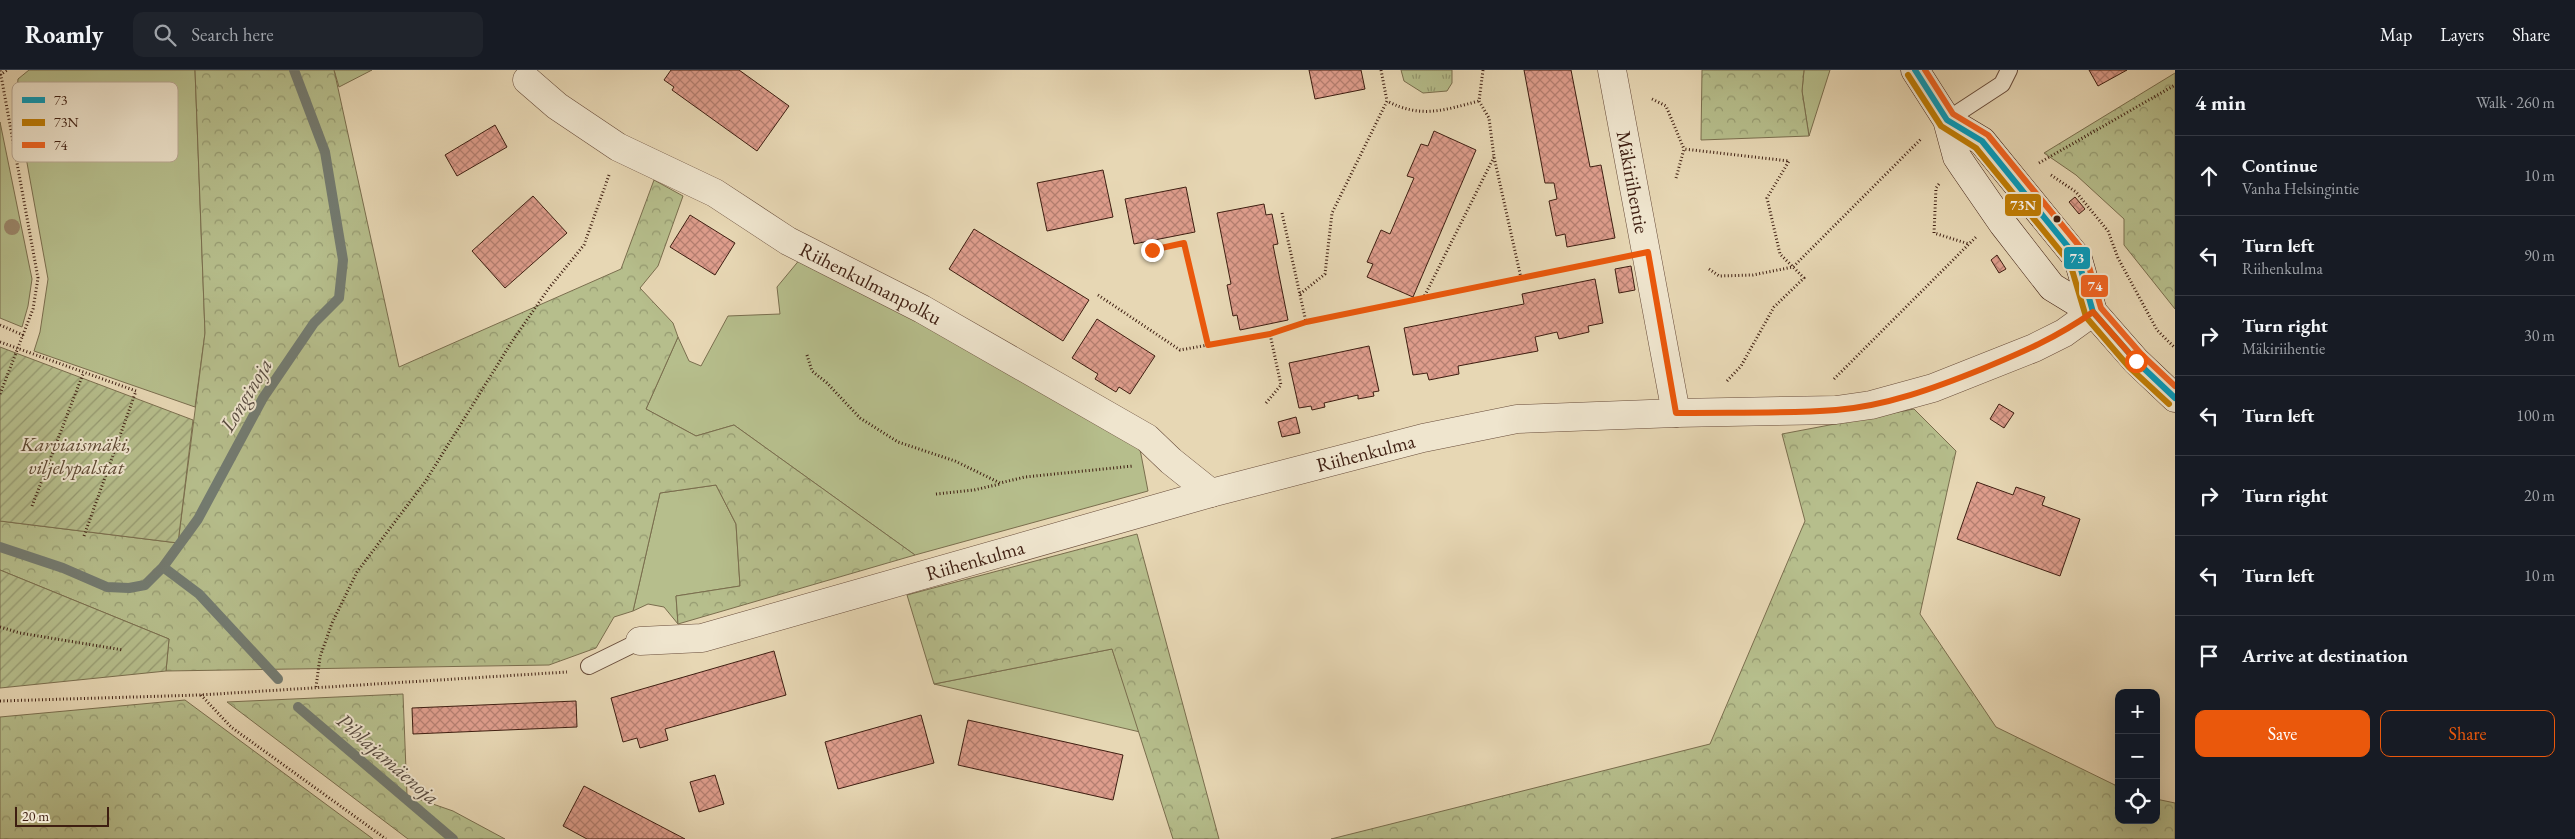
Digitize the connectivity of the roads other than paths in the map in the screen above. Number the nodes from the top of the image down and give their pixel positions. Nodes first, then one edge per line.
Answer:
1 (1612, 70) edge
2 (1915, 70) edge
3 (2009, 70) edge
4 (527, 80) dead end
5 (1946, 120) junction
6 (2093, 312) junction
7 (2175, 398) edge
8 (1676, 413) junction
9 (1211, 493) junction
10 (640, 641) joint
11 (589, 666) road end

1 - 8 street, Mäkiriihentie
2 - 5 street
3 - 5 lane
4 - 9 street, Riihenkulmanpolku
5 - 6 street
5 - 6 street
6 - 7 street
6 - 8 street, Riihenkulma
8 - 9 street, Riihenkulma
9 - 10 street, Riihenkulma
10 - 11 lane

